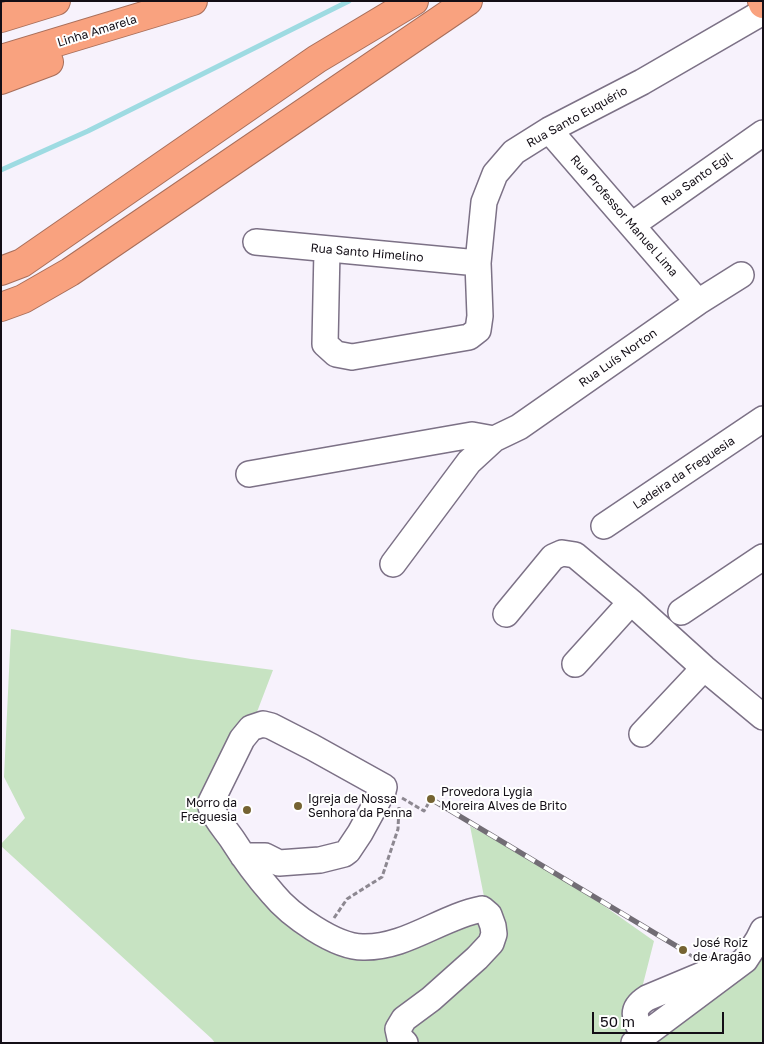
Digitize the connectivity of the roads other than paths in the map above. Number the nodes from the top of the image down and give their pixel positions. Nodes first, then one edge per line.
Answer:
1 (56, 1) edge
2 (193, 1) edge
3 (414, 1) edge
4 (468, 1) edge
5 (763, 12) edge
6 (155, 14) junction
7 (1, 18) edge
8 (1, 59) edge
9 (1, 80) edge
10 (549, 130) junction
11 (763, 133) edge
12 (632, 225) junction
13 (256, 242) dead end
14 (327, 250) junction
15 (478, 263) junction
16 (1, 271) edge
17 (740, 276) dead end
18 (698, 302) junction
19 (1, 307) edge
20 (763, 419) edge
21 (494, 440) junction
22 (249, 474) dead end
23 (604, 526) dead end
24 (763, 557) edge
25 (393, 564) dead end
26 (631, 602) junction
27 (681, 612) dead end
28 (506, 614) dead end
29 (575, 664) dead end
30 (704, 668) junction
31 (763, 717) edge
32 (642, 734) dead end
33 (243, 856) junction
34 (763, 930) edge
35 (639, 1039) edge
36 (405, 1043) edge

1 - 7 highway
2 - 6 highway, Linha Amarela
3 - 16 highway
4 - 19 highway
5 - 10 street, Rua Santo Euquério
6 - 8 highway, Linha Amarela
6 - 9 highway
10 - 12 street, Rua Professor Manuel Lima
10 - 15 street, Rua Santo Euquério
11 - 12 street, Rua Santo Egil
12 - 18 street, Rua Professor Manuel Lima
13 - 14 street, Rua Santo Himelino
14 - 15 street, Rua Santo Himelino
14 - 15 street, Rua Santo Euquério
17 - 18 street, Rua Luís Norton
18 - 21 street, Rua Luís Norton
20 - 23 street, Ladeira da Freguesia
21 - 22 street
21 - 25 street, Rua Luís Norton
24 - 27 street
26 - 28 street
26 - 29 street
26 - 30 street
30 - 31 street
30 - 32 street
33 - 33 street
33 - 36 street
34 - 35 street

